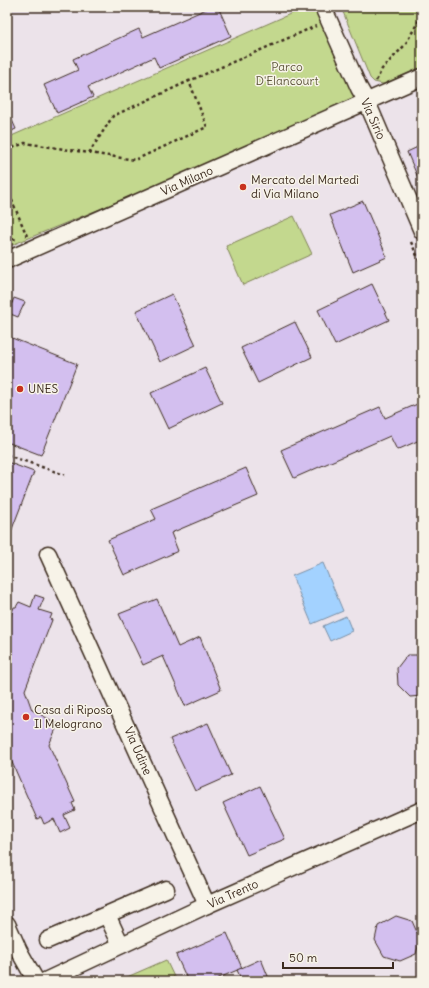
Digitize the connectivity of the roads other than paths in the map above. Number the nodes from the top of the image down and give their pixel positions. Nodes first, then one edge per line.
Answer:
1 (326, 14) edge
2 (422, 77) edge
3 (363, 95) junction
4 (422, 231) edge
5 (7, 260) edge
6 (48, 554) dead end
7 (422, 810) edge
8 (166, 889) dead end
9 (207, 905) junction
10 (107, 915) junction
11 (7, 924) edge
12 (48, 940) dead end
13 (121, 945) junction
14 (36, 981) edge
15 (45, 981) edge

1 - 3 street, Via Sirio
2 - 3 street, Via Milano
3 - 4 street, Via Sirio
3 - 5 street, Via Milano
6 - 9 street, Via Udine
7 - 9 street, Via Trento
8 - 10 street
9 - 13 street, Via Trento
10 - 12 street
10 - 13 street
11 - 14 street
13 - 15 street, Via Trento

